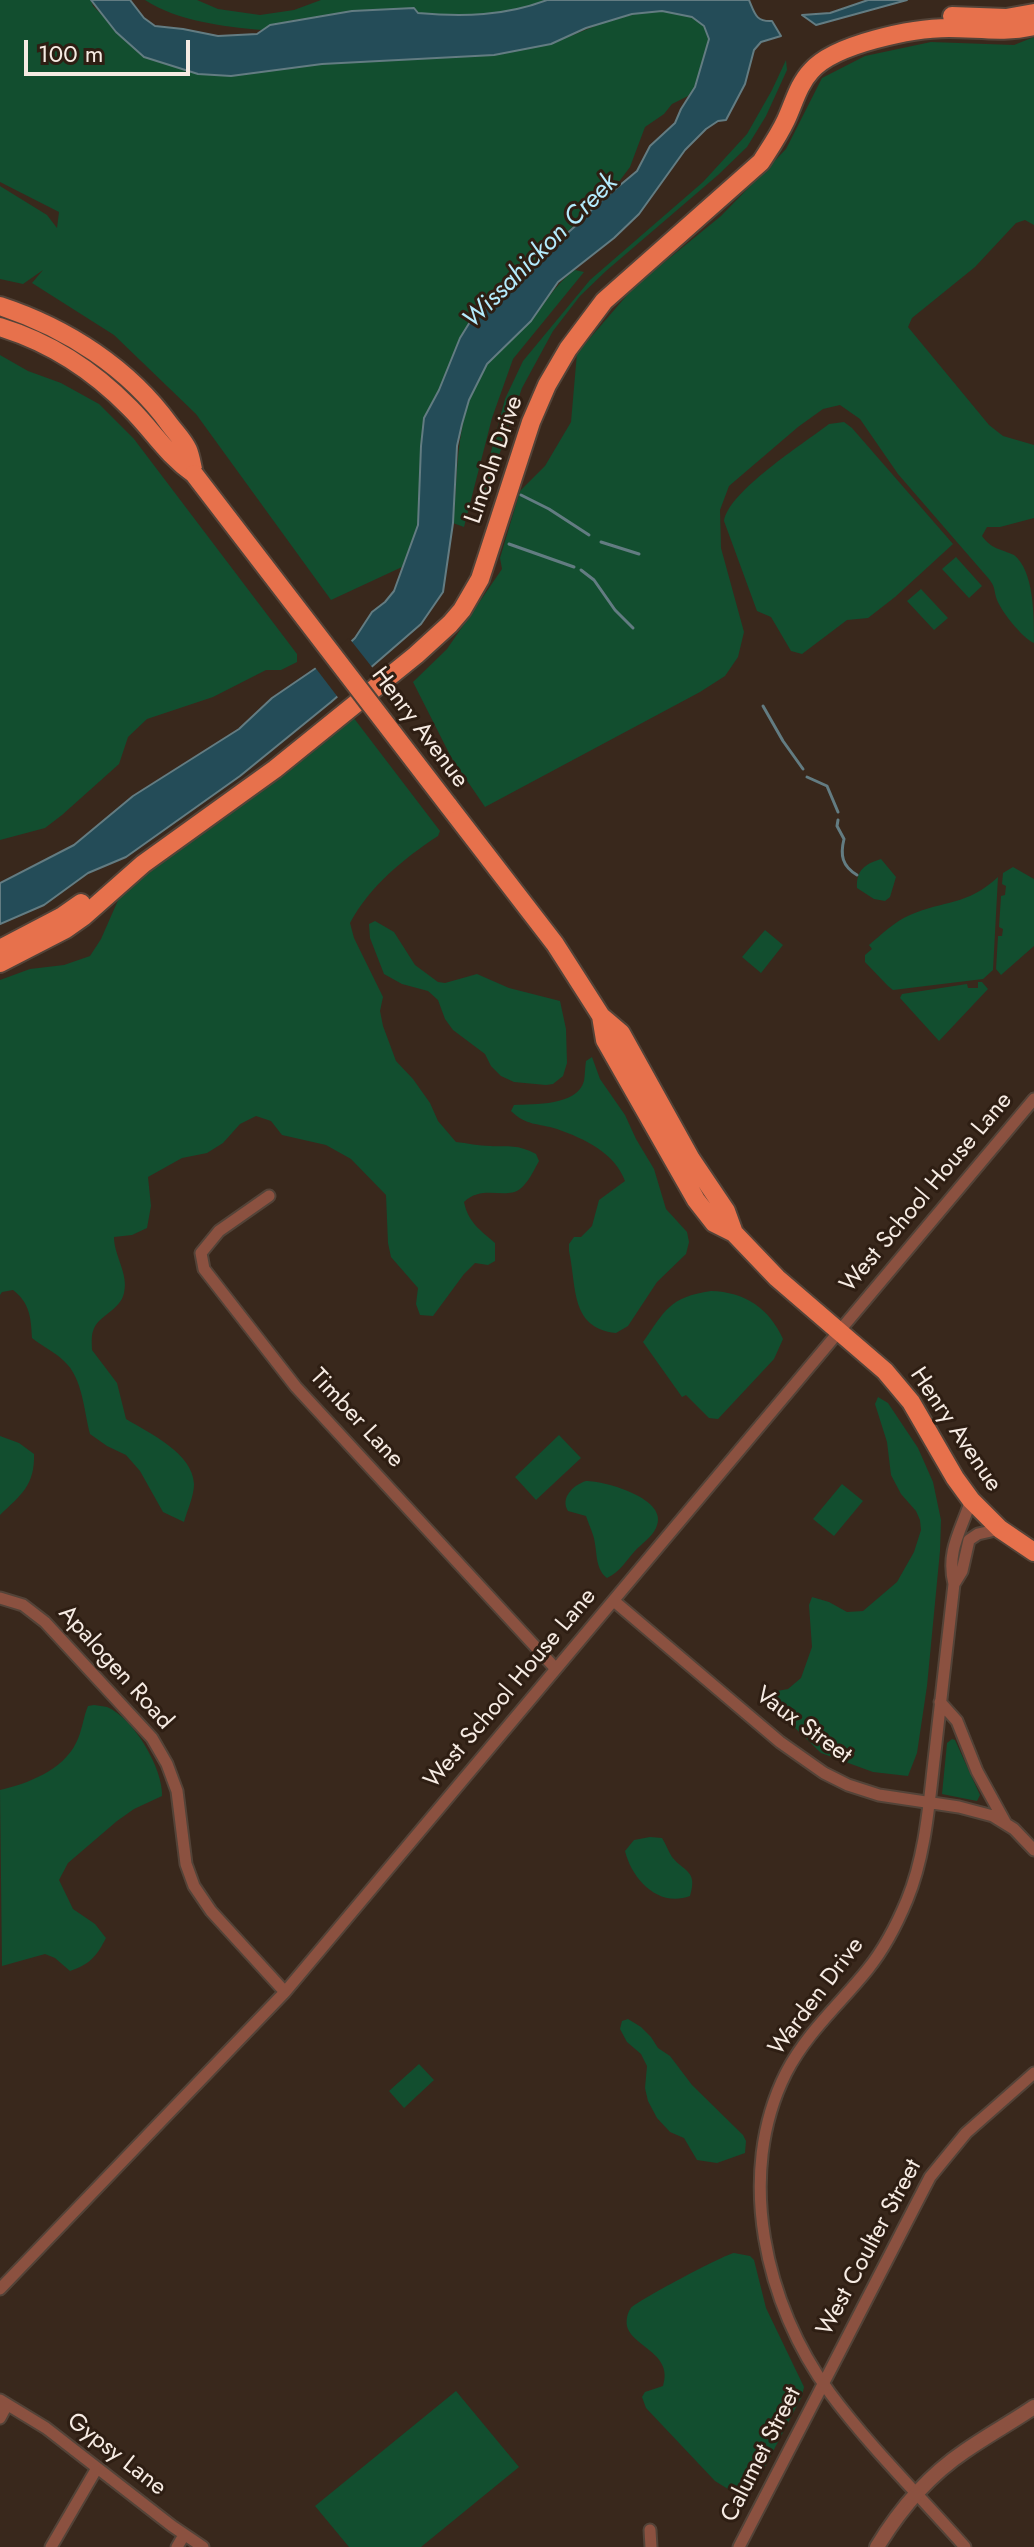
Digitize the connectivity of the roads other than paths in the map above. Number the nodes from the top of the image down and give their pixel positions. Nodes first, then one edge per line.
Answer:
1 (1034, 13) edge
2 (1034, 26) edge
3 (0, 306) edge
4 (0, 327) edge
5 (194, 474) junction
6 (0, 949) edge
7 (0, 963) edge
8 (1034, 1099) edge
9 (269, 1196) dead end
10 (840, 1331) junction
11 (971, 1500) junction
12 (1000, 1529) junction
13 (1034, 1552) edge
14 (954, 1584) junction
15 (0, 1598) edge
16 (614, 1601) junction
17 (556, 1669) junction
18 (940, 1702) junction
19 (929, 1802) junction
20 (1005, 1823) junction
21 (1034, 1850) edge
22 (285, 1992) junction
23 (1034, 2073) edge
24 (0, 2289) edge
25 (824, 2384) junction
26 (4, 2403) edge
27 (1034, 2407) edge
28 (0, 2418) edge
29 (97, 2468) junction
30 (916, 2492) junction
31 (650, 2530) dead end
32 (184, 2535) junction
33 (51, 2547) edge
34 (177, 2547) edge
35 (203, 2547) edge
36 (651, 2547) edge
37 (739, 2547) edge
38 (877, 2547) edge
39 (965, 2547) edge

1 - 6 main road, Lincoln Drive
2 - 7 main road, Lincoln Drive
3 - 5 main road, Henry Avenue
4 - 5 main road, Henry Avenue
5 - 10 main road, Henry Avenue, bridge
8 - 10 street, West School House Lane
9 - 17 street, Timber Lane
10 - 11 main road, Henry Avenue
10 - 16 street, West School House Lane
11 - 12 main road, Henry Avenue
11 - 14 street, Warden Drive
12 - 13 main road, Henry Avenue
12 - 14 street, Warden Drive
14 - 18 street, Warden Drive
15 - 22 street, Apalogen Road
16 - 17 street, West School House Lane
16 - 19 street, Vaux Street
17 - 22 street, West School House Lane
18 - 19 street, Warden Drive
18 - 20 street
19 - 20 street, Vaux Street
19 - 25 street, Warden Drive
20 - 21 street, Vaux Street
22 - 24 street, West School House Lane
23 - 25 street, West Coulter Street
25 - 30 street, Warden Drive
25 - 37 street, Calumet Street
26 - 28 street
26 - 29 street, Gypsy Lane
27 - 30 street
29 - 32 street, Gypsy Lane
29 - 33 street
30 - 38 street
30 - 39 street, Warden Drive
31 - 36 street
32 - 34 street
32 - 35 street, Gypsy Lane

